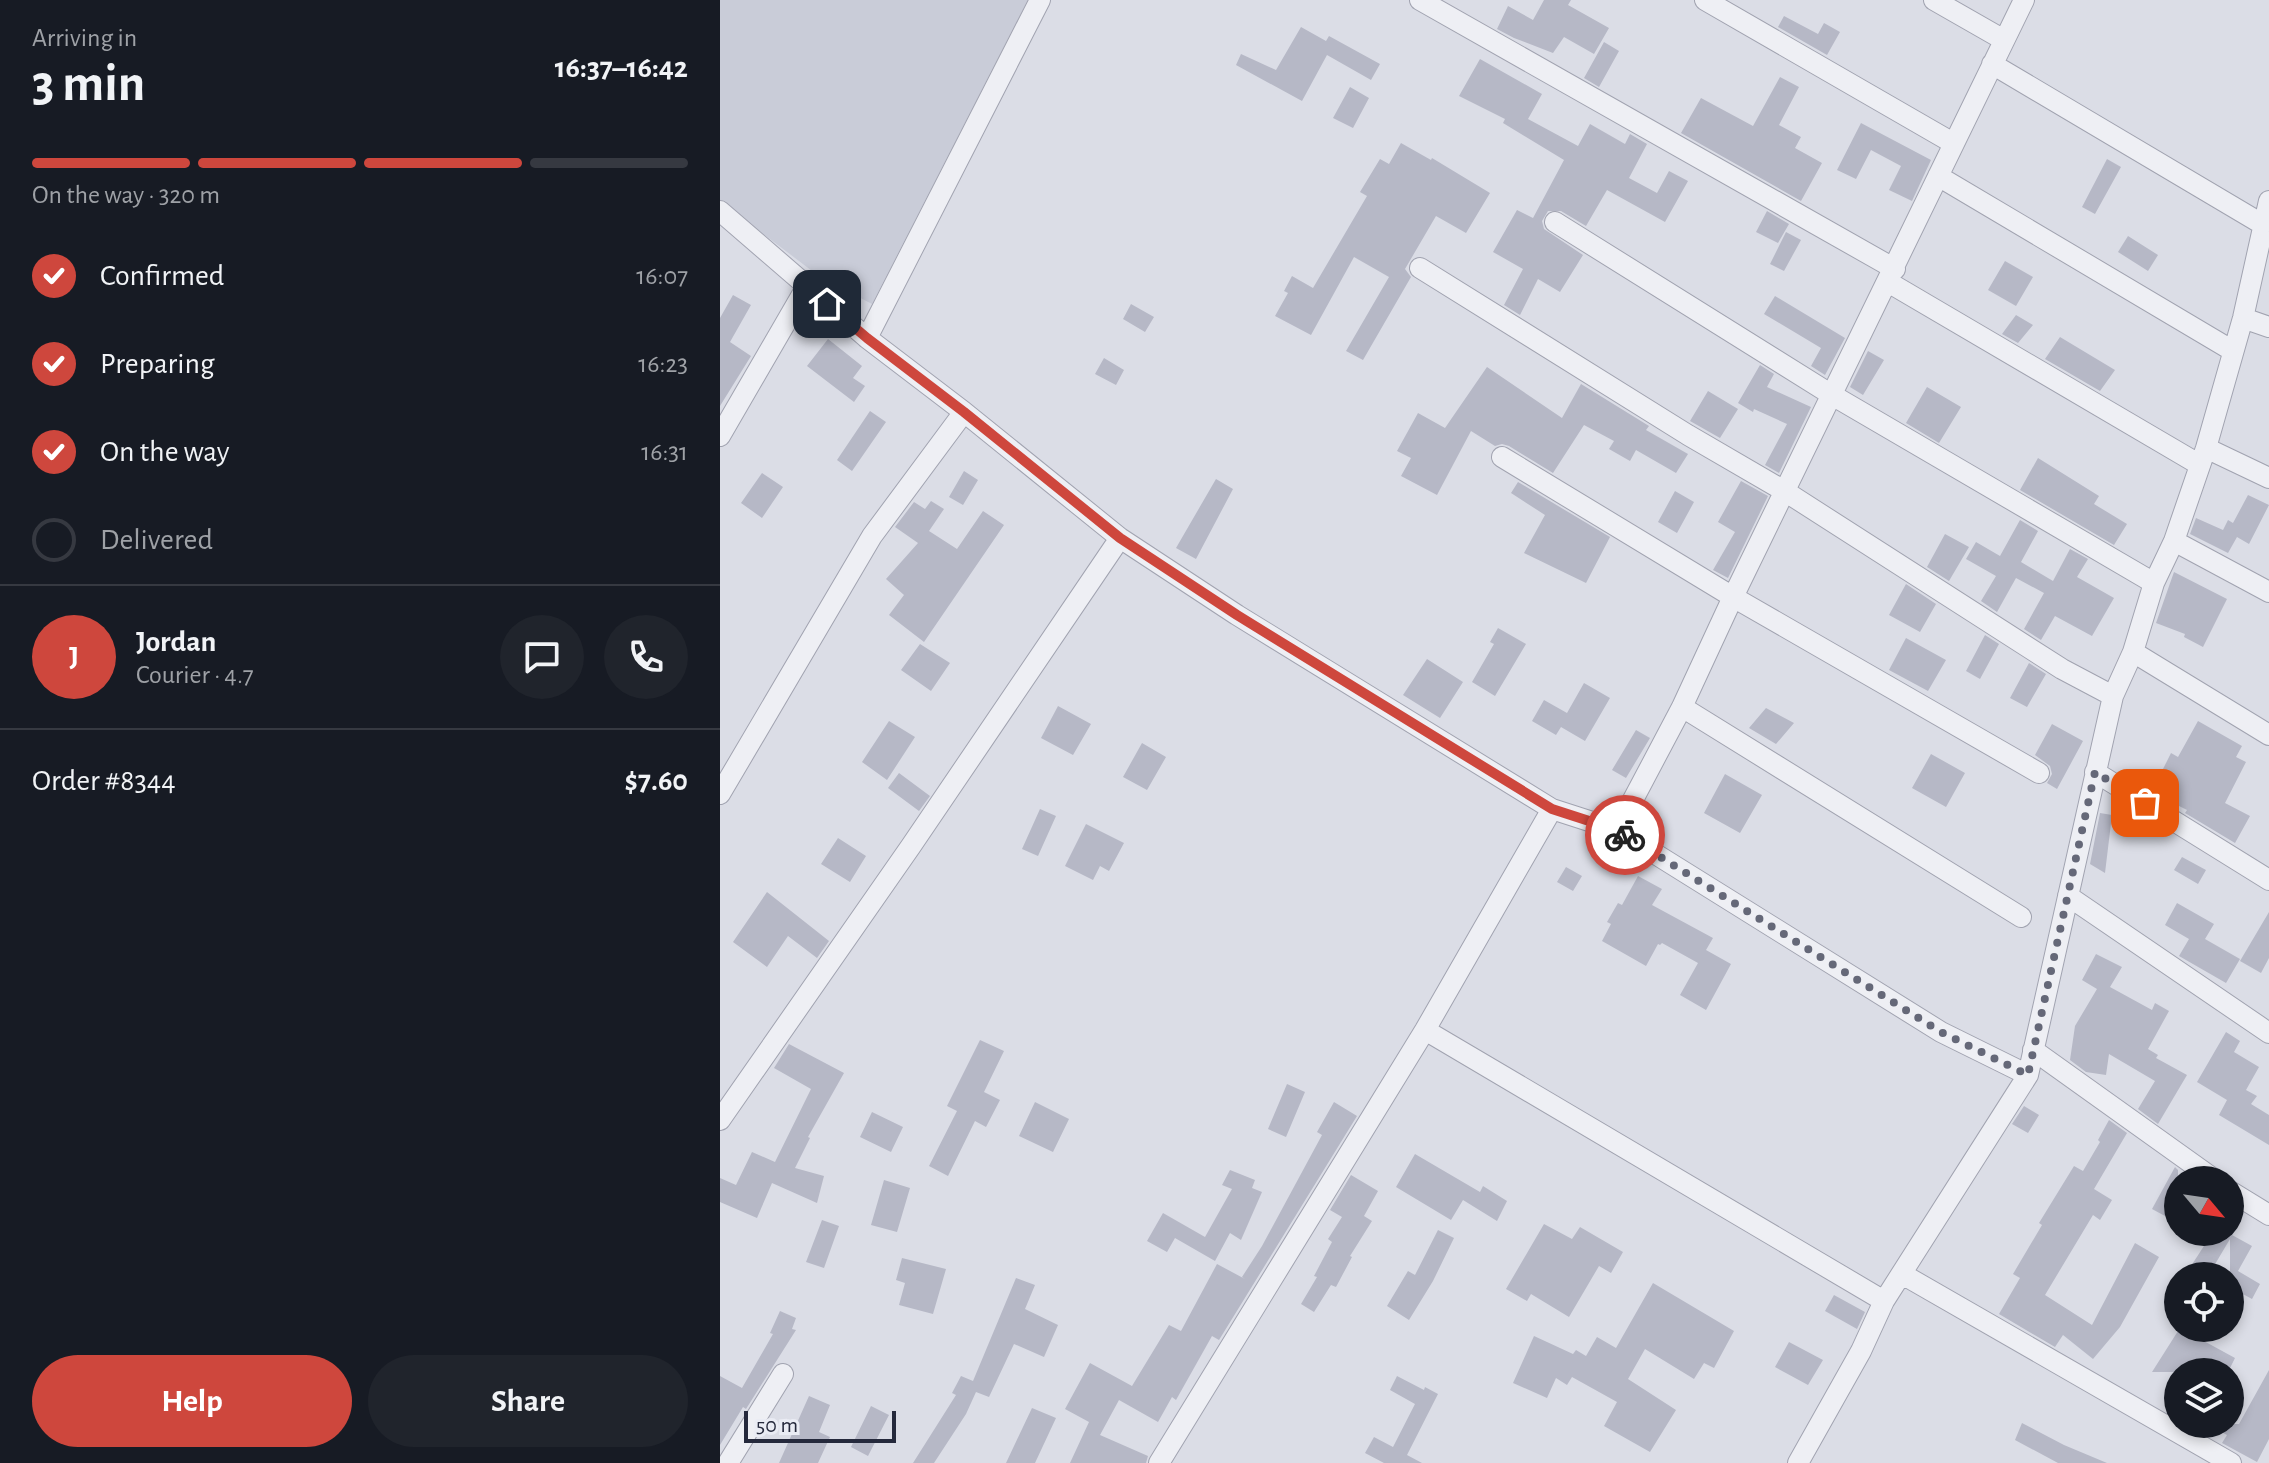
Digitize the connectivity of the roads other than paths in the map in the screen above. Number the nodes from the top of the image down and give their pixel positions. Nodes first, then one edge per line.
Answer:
1 (1040, 0) edge
2 (1420, 0) edge
3 (1705, 0) edge
4 (1934, 0) edge
5 (2024, 0) edge
6 (2004, 40) junction
7 (1992, 64) junction
8 (1953, 143) junction
9 (1938, 176) junction
10 (2269, 201) edge
11 (720, 211) edge
12 (1555, 222) dead end
13 (2262, 224) junction
14 (1420, 268) dead end
15 (1891, 275) junction
16 (807, 286) junction
17 (2243, 318) junction
18 (2269, 327) edge
19 (867, 338) junction
20 (2233, 351) junction
21 (1832, 395) junction
22 (964, 412) junction
23 (720, 436) edge
24 (2203, 456) junction
25 (1502, 457) dead end
26 (2269, 478) edge
27 (1786, 492) junction
28 (1120, 538) junction
29 (2174, 541) junction
30 (2154, 583) junction
31 (2269, 592) edge
32 (1733, 597) junction
33 (2133, 652) junction
34 (2113, 696) junction
35 (1682, 707) junction
36 (2269, 735) edge
37 (2095, 772) junction
38 (2039, 773) dead end
39 (720, 794) edge
40 (1552, 809) junction
41 (1617, 830) junction
42 (2269, 880) edge
43 (2068, 896) junction
44 (2021, 917) dead end
45 (1425, 1030) junction
46 (2269, 1033) edge
47 (2033, 1050) junction
48 (2028, 1075) junction
49 (720, 1120) edge
50 (2195, 1166) edge
51 (2244, 1200) edge
52 (2269, 1215) edge
53 (1902, 1274) junction
54 (1884, 1301) junction
55 (783, 1374) dead end
56 (728, 1463) edge
57 (1159, 1463) edge
58 (1798, 1463) edge
59 (2231, 1463) edge

1 - 19 street
2 - 15 street
3 - 8 street
4 - 6 street
5 - 6 street
6 - 7 street
7 - 8 street
7 - 13 street
8 - 9 street
9 - 15 street
9 - 20 street
10 - 13 street
11 - 16 street
12 - 21 street
13 - 17 street
14 - 27 street
15 - 21 street
15 - 24 street
16 - 19 street
16 - 23 street
17 - 18 street
17 - 20 street
19 - 22 street
20 - 24 street
21 - 27 street
21 - 30 street
22 - 28 street
22 - 39 street
24 - 26 street
24 - 29 street
25 - 32 street
27 - 32 street
27 - 34 street
28 - 40 street
28 - 49 street
29 - 30 street
29 - 31 street
30 - 33 street
32 - 35 street
32 - 38 street
33 - 34 street
33 - 36 street
34 - 37 street
35 - 41 street
35 - 44 street
37 - 42 street
37 - 43 street
40 - 41 street
40 - 45 street
41 - 48 street
43 - 46 street
43 - 47 street
45 - 54 street
45 - 57 street
47 - 48 street
47 - 50 street
48 - 53 street
51 - 52 street
53 - 54 street
53 - 59 street
54 - 58 street
55 - 56 street

